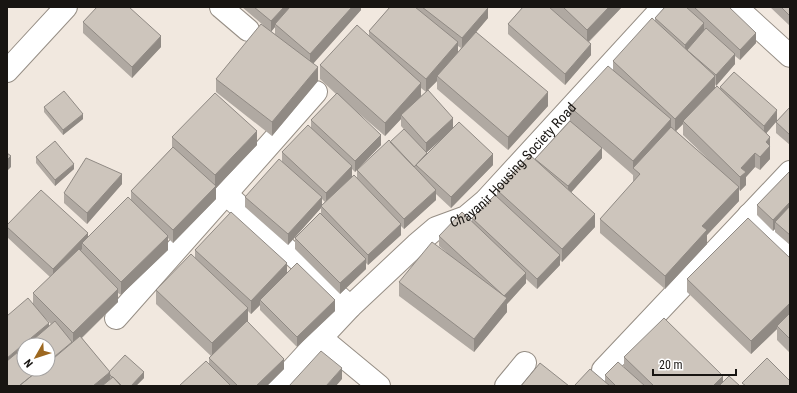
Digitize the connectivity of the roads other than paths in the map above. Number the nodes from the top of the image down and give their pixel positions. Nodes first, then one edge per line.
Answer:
1 (66, 7) edge
2 (221, 7) edge
3 (663, 7) edge
4 (737, 7) edge
5 (248, 30) dead end
6 (790, 56) edge
7 (7, 71) edge
8 (316, 92) dead end
9 (790, 172) edge
10 (226, 194) junction
11 (749, 215) junction
12 (790, 253) edge
13 (350, 307) junction
14 (116, 318) dead end
15 (321, 338) junction
16 (525, 363) dead end
17 (602, 370) dead end
18 (277, 386) edge
19 (379, 386) edge
20 (506, 386) edge

1 - 7 street
2 - 5 street
3 - 13 street, Chayanir Housing Society Road
4 - 6 street
8 - 10 street
9 - 11 street
10 - 13 street
10 - 14 street
11 - 12 street
11 - 17 street
13 - 15 street, Chayanir Housing Society Road
15 - 18 street, Chayanir Housing Society Road
15 - 19 street
16 - 20 street

